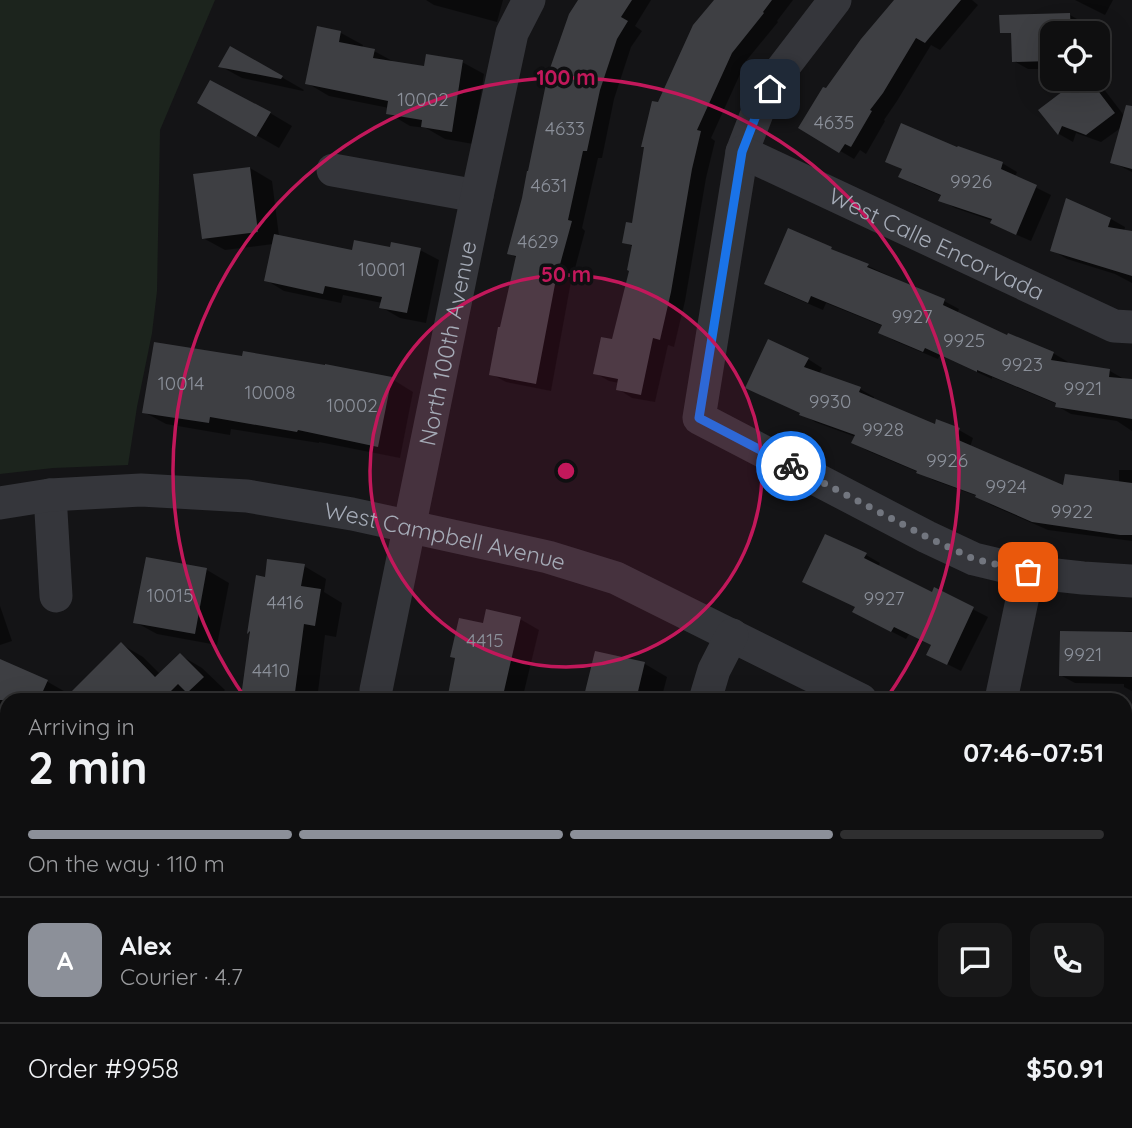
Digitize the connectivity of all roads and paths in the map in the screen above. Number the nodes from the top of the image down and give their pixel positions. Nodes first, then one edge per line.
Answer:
1 (529, 0) edge
2 (835, 0) edge
3 (742, 152) junction
4 (333, 170) dead end
5 (477, 196) junction
6 (1132, 327) edge
7 (50, 495) junction
8 (0, 503) edge
9 (410, 527) junction
10 (1028, 572) junction
11 (1132, 581) edge
12 (56, 596) dead end
13 (732, 635) junction
14 (376, 690) dead end
15 (707, 693) edge
16 (847, 693) edge
17 (1002, 693) edge

1 - 5 street, North 100th Avenue
2 - 3 street
3 - 6 street, West Calle Encorvada
3 - 10 street
4 - 5 street
5 - 9 street, North 100th Avenue
7 - 8 street, West Campbell Avenue
7 - 9 street, West Campbell Avenue
7 - 12 street
9 - 13 street, West Campbell Avenue
9 - 14 street, North 100th Avenue
10 - 11 street
10 - 17 street
13 - 15 street
13 - 16 street, West Campbell Avenue

